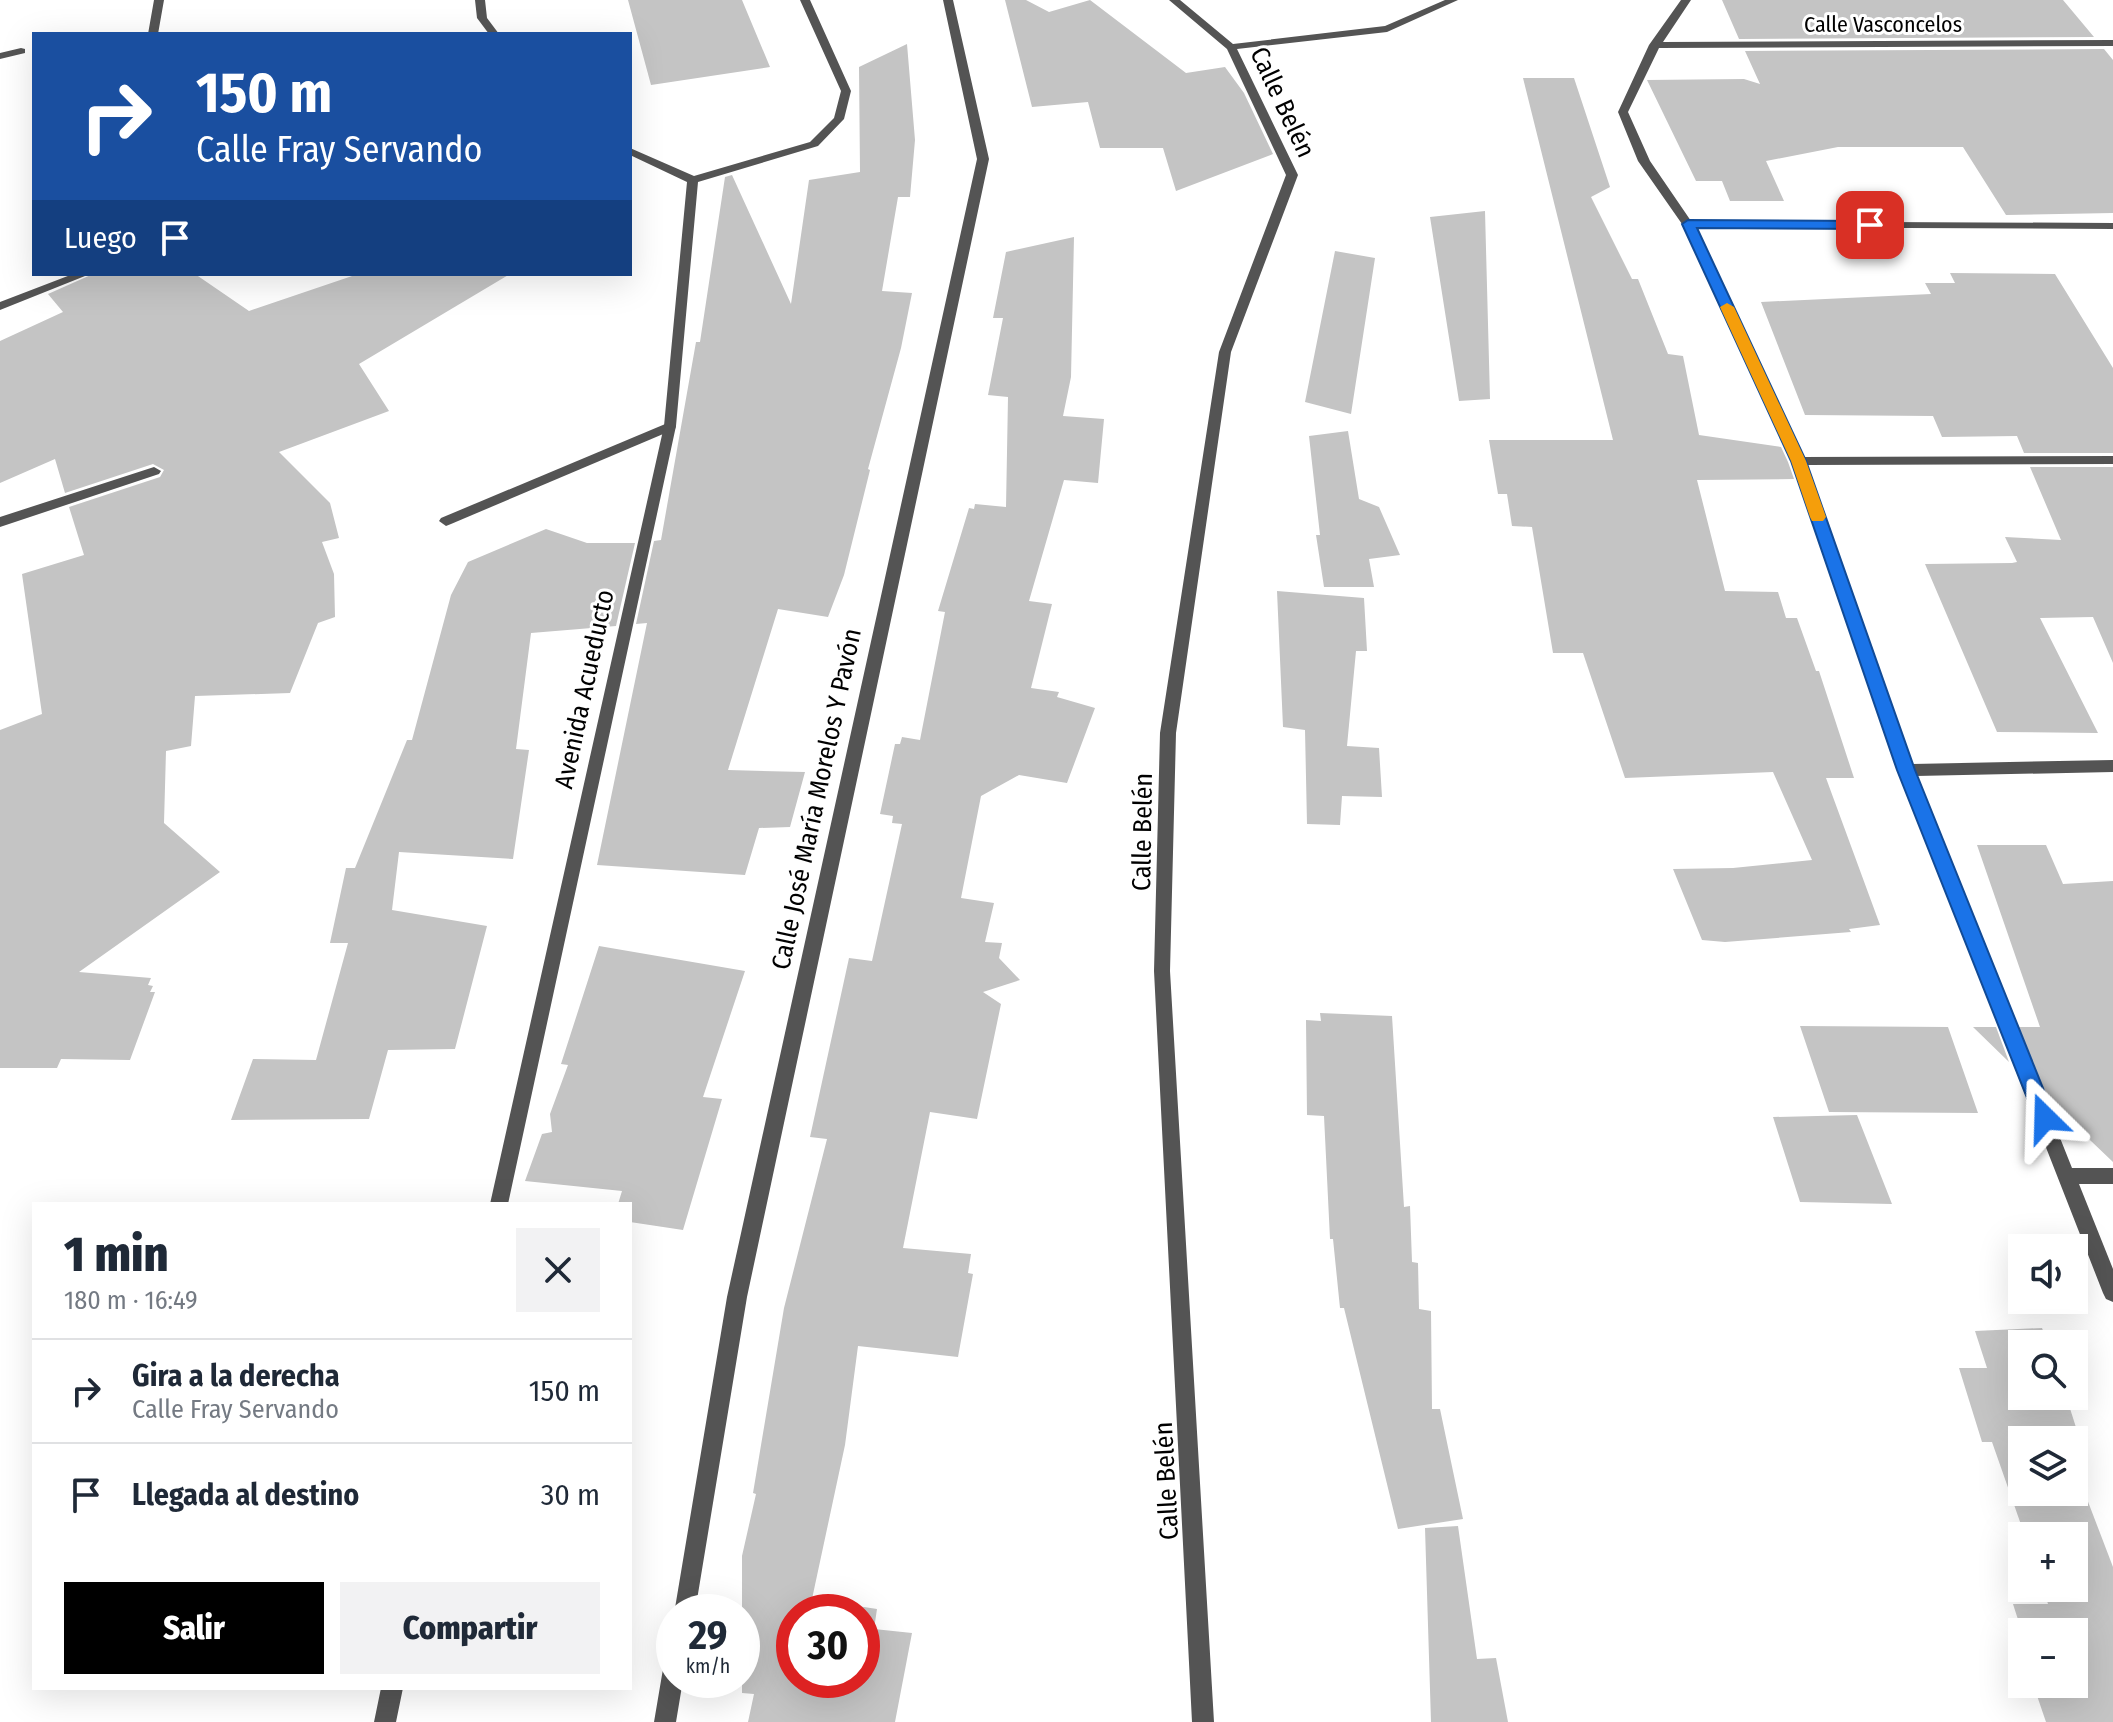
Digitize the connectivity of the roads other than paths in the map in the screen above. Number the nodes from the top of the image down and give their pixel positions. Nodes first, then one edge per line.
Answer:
1 (159, 0) edge
2 (480, 0) edge
3 (805, 0) edge
4 (948, 0) edge
5 (1174, 0) edge
6 (1453, 0) edge
7 (1686, 0) edge
8 (153, 32) edge
9 (492, 32) edge
10 (2113, 43) edge
11 (1654, 45) junction
12 (1231, 47) junction
13 (21, 51) dead end
14 (0, 56) edge
15 (632, 152) edge
16 (693, 180) junction
17 (1688, 224) junction
18 (2113, 226) edge
19 (79, 276) edge
20 (0, 306) edge
21 (670, 426) junction
22 (2113, 460) edge
23 (1798, 461) junction
24 (154, 471) dead end
25 (446, 521) dead end
26 (0, 522) edge
27 (2113, 766) edge
28 (1906, 770) junction
29 (2068, 1176) junction
30 (2113, 1176) edge
31 (499, 1202) edge
32 (2113, 1293) edge
33 (687, 1594) edge
34 (392, 1690) edge
35 (669, 1698) edge
36 (385, 1722) edge
37 (665, 1722) edge
38 (1203, 1722) edge

1 - 8 street
2 - 9 street
3 - 16 street
4 - 33 street, Calle José María Morelos Y Pavón
5 - 12 street, Calle Belén
6 - 12 street
7 - 11 street
10 - 11 street, Calle Vasconcelos
11 - 17 street
12 - 38 street, Calle Belén
13 - 14 street
15 - 16 street
16 - 21 street, Avenida Acueducto
17 - 18 street
17 - 23 street
19 - 20 street
21 - 25 street
21 - 31 street, Avenida Acueducto
22 - 23 street
23 - 28 street
24 - 26 street
27 - 28 street
28 - 29 street
29 - 30 street
29 - 32 street
34 - 36 street
35 - 37 street

